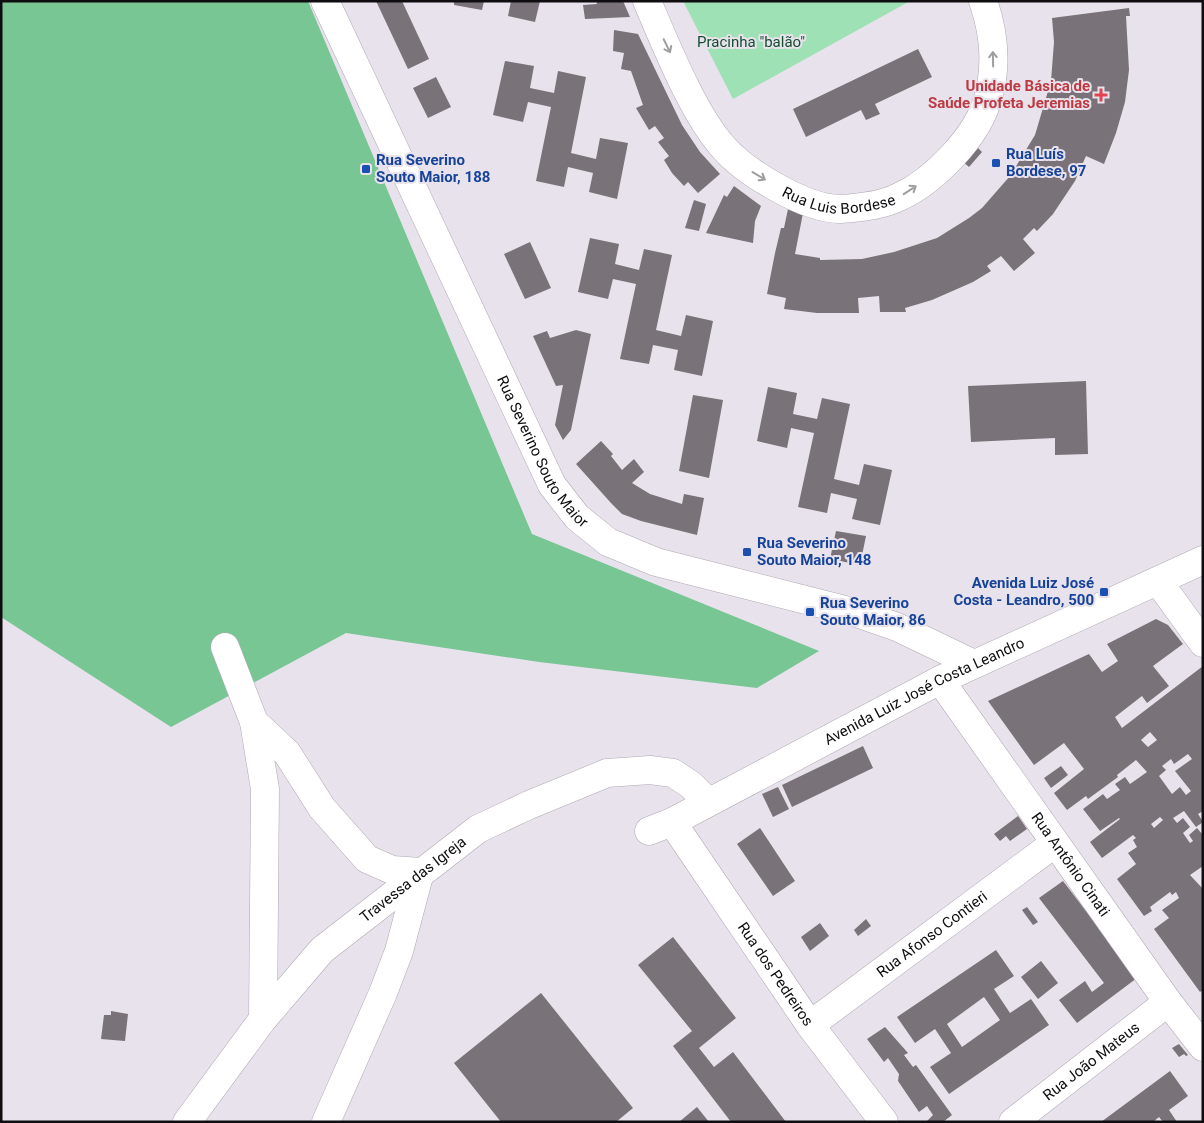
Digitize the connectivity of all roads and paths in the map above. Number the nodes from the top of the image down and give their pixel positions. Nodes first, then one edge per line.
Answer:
1 (326, 1) edge
2 (647, 1) edge
3 (983, 1) edge
4 (1203, 560) edge
5 (1158, 581) junction
6 (1203, 643) edge
7 (225, 647) dead end
8 (974, 664) junction
9 (940, 680) junction
10 (254, 722) junction
11 (708, 802) junction
12 (660, 826) joint
13 (1055, 843) junction
14 (420, 872) junction
15 (1168, 1002) junction
16 (263, 1019) junction
17 (810, 1025) junction
18 (1203, 1047) edge
19 (187, 1122) edge
20 (326, 1122) edge
21 (884, 1122) edge
22 (1014, 1122) edge

1 - 8 street, Rua Severino Souto Maior
2 -> 3 street, Rua Luis Bordese
4 - 5 street, Avenida Luiz José Costa Leandro
5 - 6 street
5 - 8 street, Avenida Luiz José Costa Leandro
7 - 10 street
8 - 9 street, Avenida Luiz José Costa Leandro
9 - 11 street, Avenida Luiz José Costa Leandro
9 - 13 street, Rua Antônio Cinati
10 - 14 street
10 - 16 street
11 - 12 street, Avenida Luiz José Costa Leandro
11 - 14 street, Travessa das Igreja
12 - 17 street, Rua dos Pedreiros
13 - 15 street, Rua Antônio Cinati
13 - 17 street, Rua Afonso Contieri
14 - 16 street, Travessa das Igreja
14 - 20 street
15 - 18 street, Rua Antônio Cinati
15 - 22 street, Rua João Mateus
16 - 19 street, Travessa das Igreja
17 - 21 street, Rua dos Pedreiros

